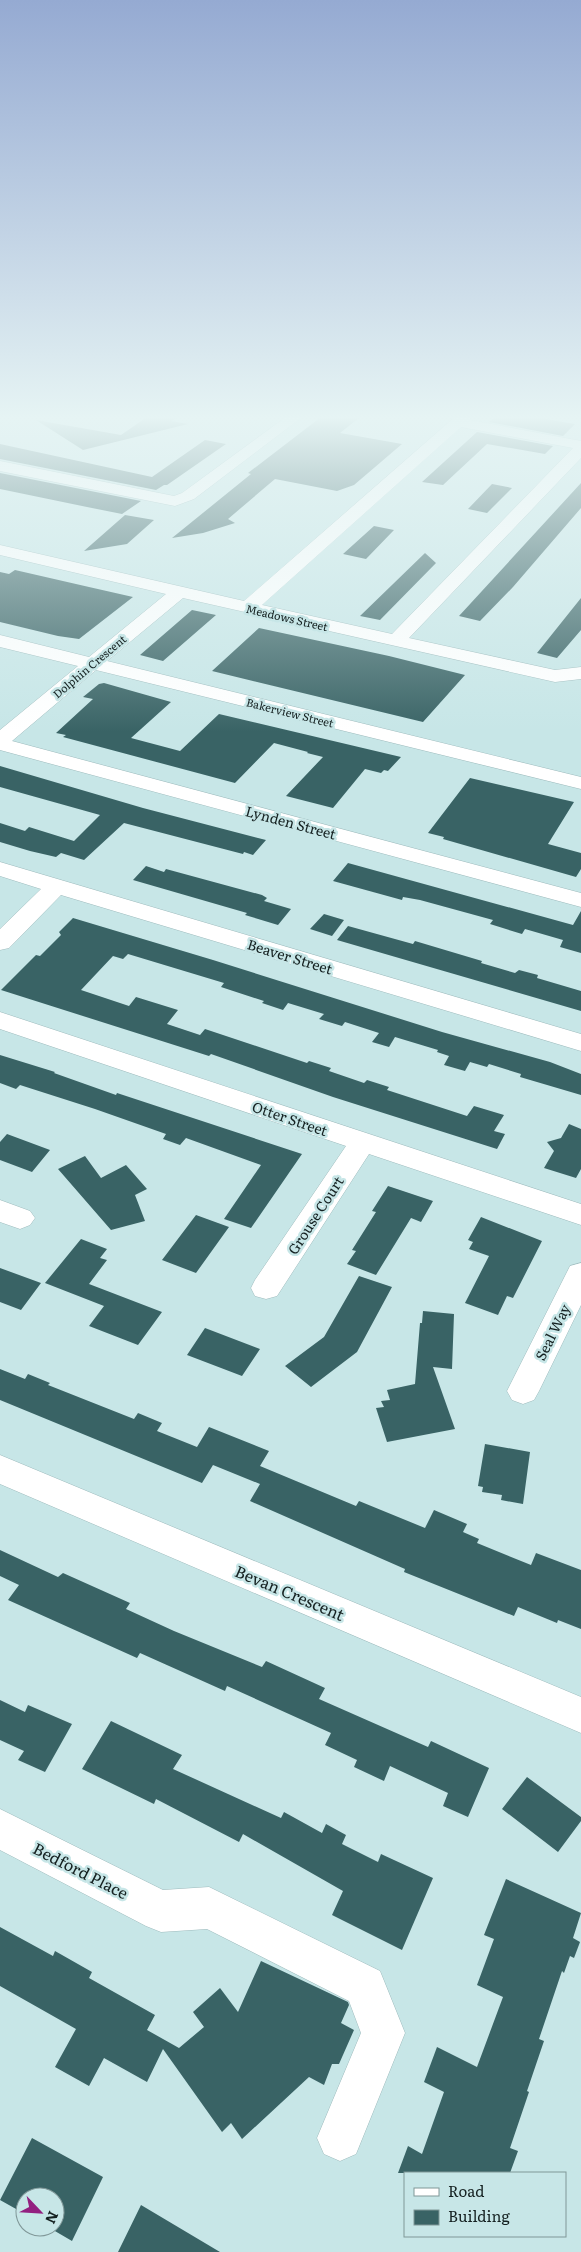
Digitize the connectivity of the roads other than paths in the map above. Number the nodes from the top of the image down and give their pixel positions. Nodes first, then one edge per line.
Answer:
1 (344, 522) edge
2 (510, 522) edge
3 (0, 550) edge
4 (179, 592) junction
5 (247, 608) junction
6 (0, 641) edge
7 (396, 641) junction
8 (92, 663) junction
9 (579, 676) edge
10 (0, 740) edge
11 (0, 744) edge
12 (581, 783) edge
13 (0, 869) edge
14 (57, 886) junction
15 (581, 900) edge
16 (0, 943) edge
17 (0, 1020) edge
18 (581, 1043) edge
19 (363, 1142) junction
20 (581, 1215) edge
21 (581, 1274) edge
22 (266, 1288) dead end
23 (523, 1391) dead end
24 (0, 1469) edge
25 (575, 1715) edge
26 (0, 1828) edge
27 (340, 2138) dead end

1 - 5 street
2 - 7 street
3 - 4 street, Meadows Street
4 - 5 street, Meadows Street
4 - 8 street, Dolphin Crescent
5 - 7 street, Meadows Street
6 - 8 street, Bakerview Street
7 - 9 street, Meadows Street
8 - 10 street, Dolphin Crescent
8 - 12 street, Bakerview Street
11 - 15 street, Lynden Street
13 - 14 street, Beaver Street
14 - 16 street
14 - 18 street, Beaver Street
17 - 19 street, Otter Street
19 - 20 street, Otter Street
19 - 22 street, Grouse Court
21 - 23 street, Seal Way
24 - 25 street, Bevan Crescent
26 - 27 street, Bedford Place

